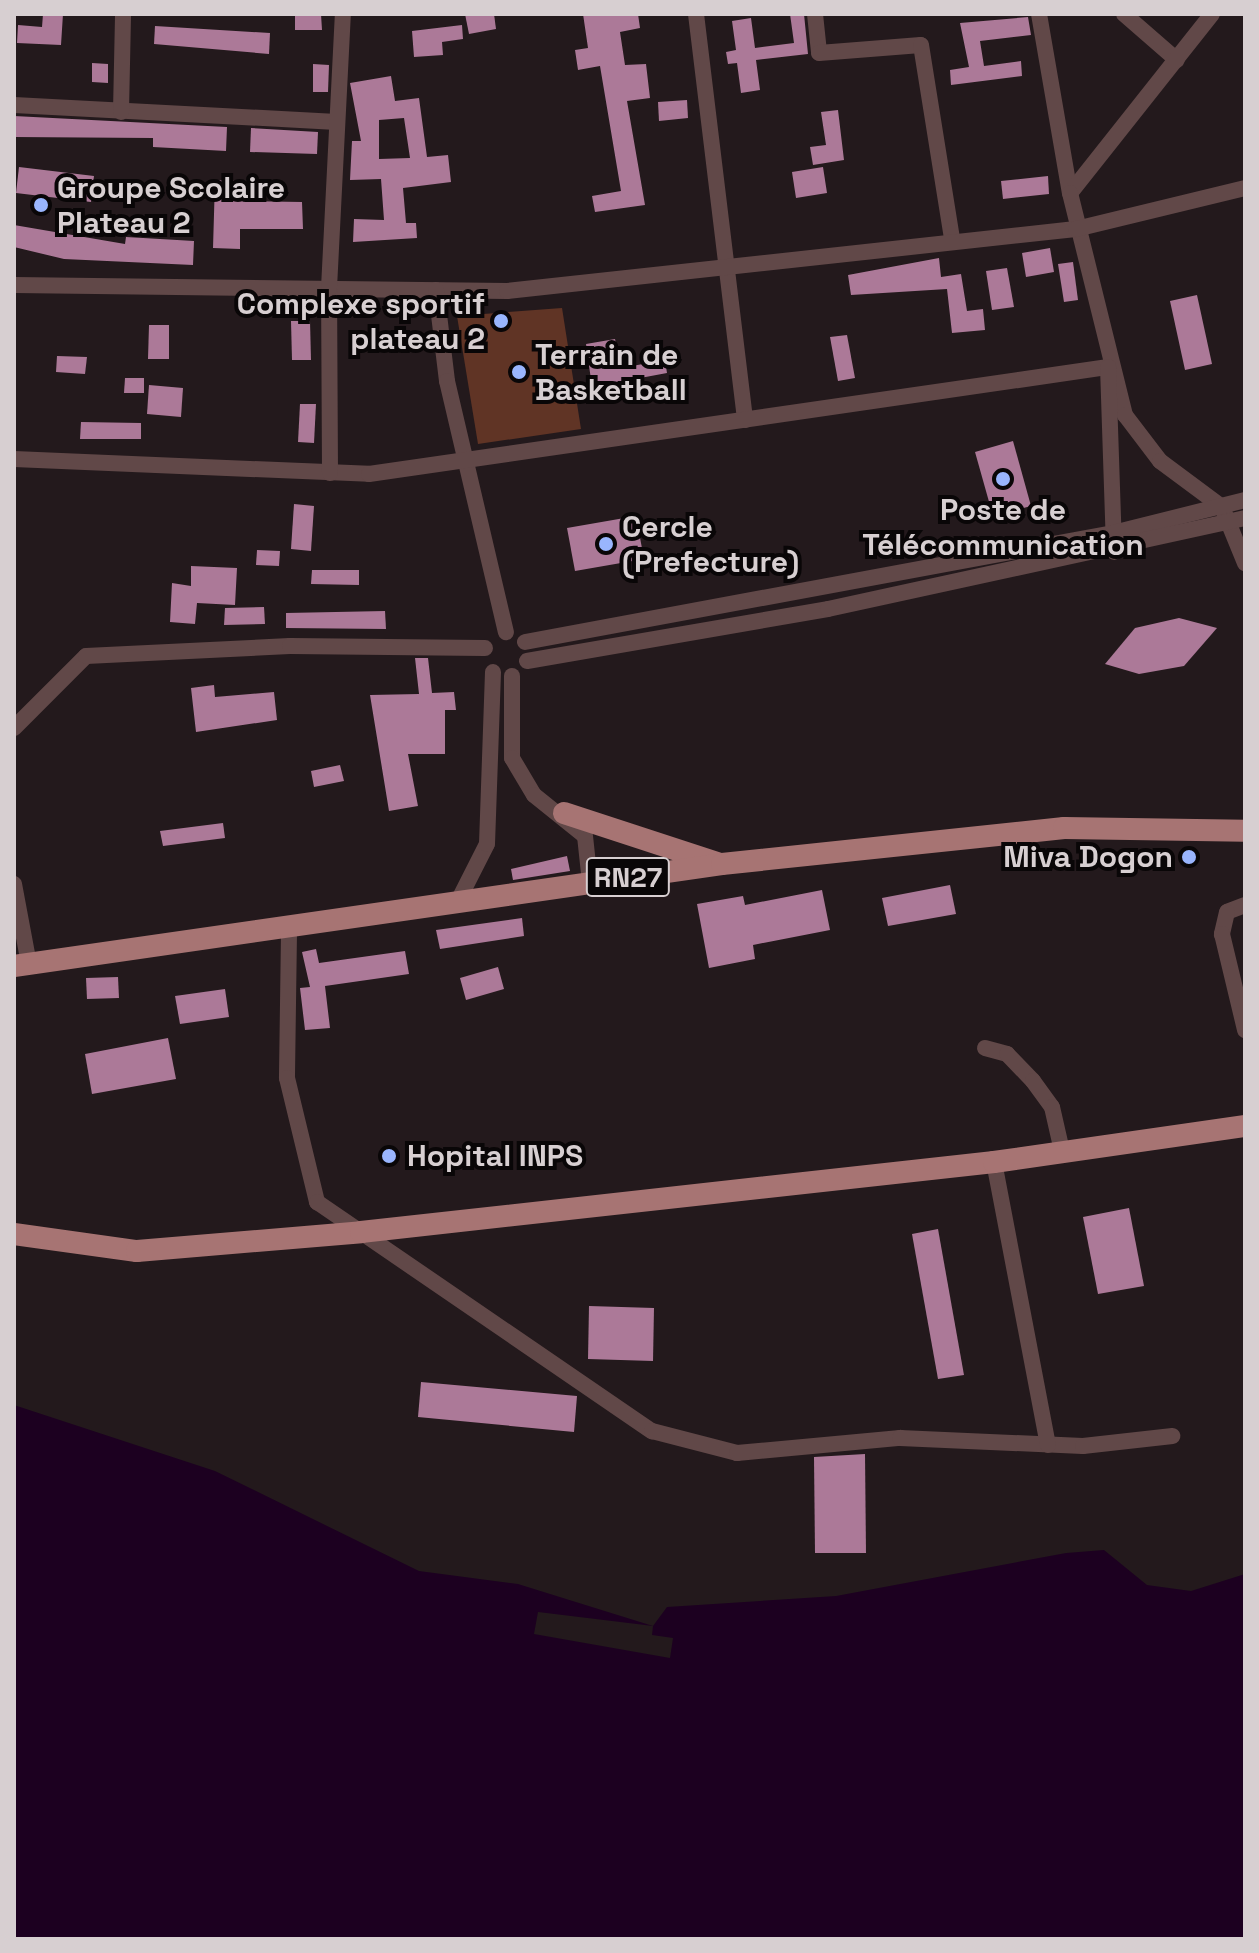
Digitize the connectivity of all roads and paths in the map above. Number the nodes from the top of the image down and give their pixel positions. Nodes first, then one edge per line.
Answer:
1 (123, 14) edge
2 (343, 14) edge
3 (696, 14) edge
4 (815, 14) edge
5 (1039, 14) edge
6 (1124, 14) edge
7 (1212, 14) edge
8 (1177, 60) junction
9 (14, 105) edge
10 (121, 112) junction
11 (337, 122) junction
12 (1245, 188) edge
13 (1070, 193) junction
14 (1076, 229) junction
15 (952, 238) junction
16 (730, 266) junction
17 (14, 285) edge
18 (329, 288) junction
19 (436, 290) junction
20 (1108, 367) junction
21 (745, 420) junction
22 (462, 456) junction
23 (14, 459) edge
24 (330, 473) junction
25 (1245, 500) edge
26 (1222, 507) junction
27 (1237, 521) edge
28 (1113, 533) junction
29 (1022, 550) junction
30 (1114, 552) junction
31 (1245, 563) edge
32 (1026, 570) junction
33 (822, 587) junction
34 (828, 609) junction
35 (671, 615) junction
36 (506, 632) junction
37 (676, 636) junction
38 (525, 642) junction
39 (485, 648) junction
40 (527, 661) junction
41 (493, 672) junction
42 (512, 676) junction
43 (14, 728) edge
44 (564, 813) junction
45 (1245, 831) edge
46 (722, 864) junction
47 (590, 883) junction
48 (14, 884) edge
49 (1245, 905) edge
50 (455, 907) junction
51 (289, 932) junction
52 (21, 965) edge
53 (1245, 1030) edge
54 (985, 1048) dead end
55 (1245, 1126) edge
56 (1062, 1151) junction
57 (994, 1162) junction
58 (361, 1232) junction
59 (14, 1234) edge
60 (1172, 1436) dead end
61 (1048, 1445) junction

1 - 10 street
2 - 11 street
3 - 16 street
4 - 15 street
5 - 13 street
6 - 8 street
7 - 8 street
8 - 13 street
9 - 10 street
10 - 11 street
11 - 18 street
12 - 14 street
13 - 14 street
14 - 15 street
14 - 20 street
15 - 16 street
16 - 19 street
16 - 21 street
17 - 18 street
18 - 19 street
18 - 24 street
19 - 22 street
20 - 21 street
20 - 26 street
20 - 28 street
21 - 22 street
22 - 24 street
22 - 36 street
23 - 24 street
25 - 26 street
26 - 27 street
26 - 28 street
27 - 30 street
27 - 31 street
28 - 29 street
28 - 30 street
29 - 32 street
29 - 33 street
30 - 32 street
32 - 34 street
33 - 34 street
33 - 35 street
34 - 37 street
35 - 37 street
35 - 38 street
36 - 38 street
36 - 39 street
37 - 40 street
38 - 40 street
39 - 41 street
39 - 43 street
40 - 42 street
41 - 42 street
41 - 50 street
42 - 44 street
44 - 46 main road
44 - 47 street
45 - 46 main road, RN27
46 - 47 main road, RN27
47 - 50 main road, RN27
48 - 52 street
49 - 53 street
50 - 51 main road, RN27
51 - 52 main road, RN27
51 - 58 street
54 - 56 street
55 - 56 main road
56 - 57 main road
57 - 58 main road
57 - 61 street
58 - 59 main road
58 - 61 street
60 - 61 street

